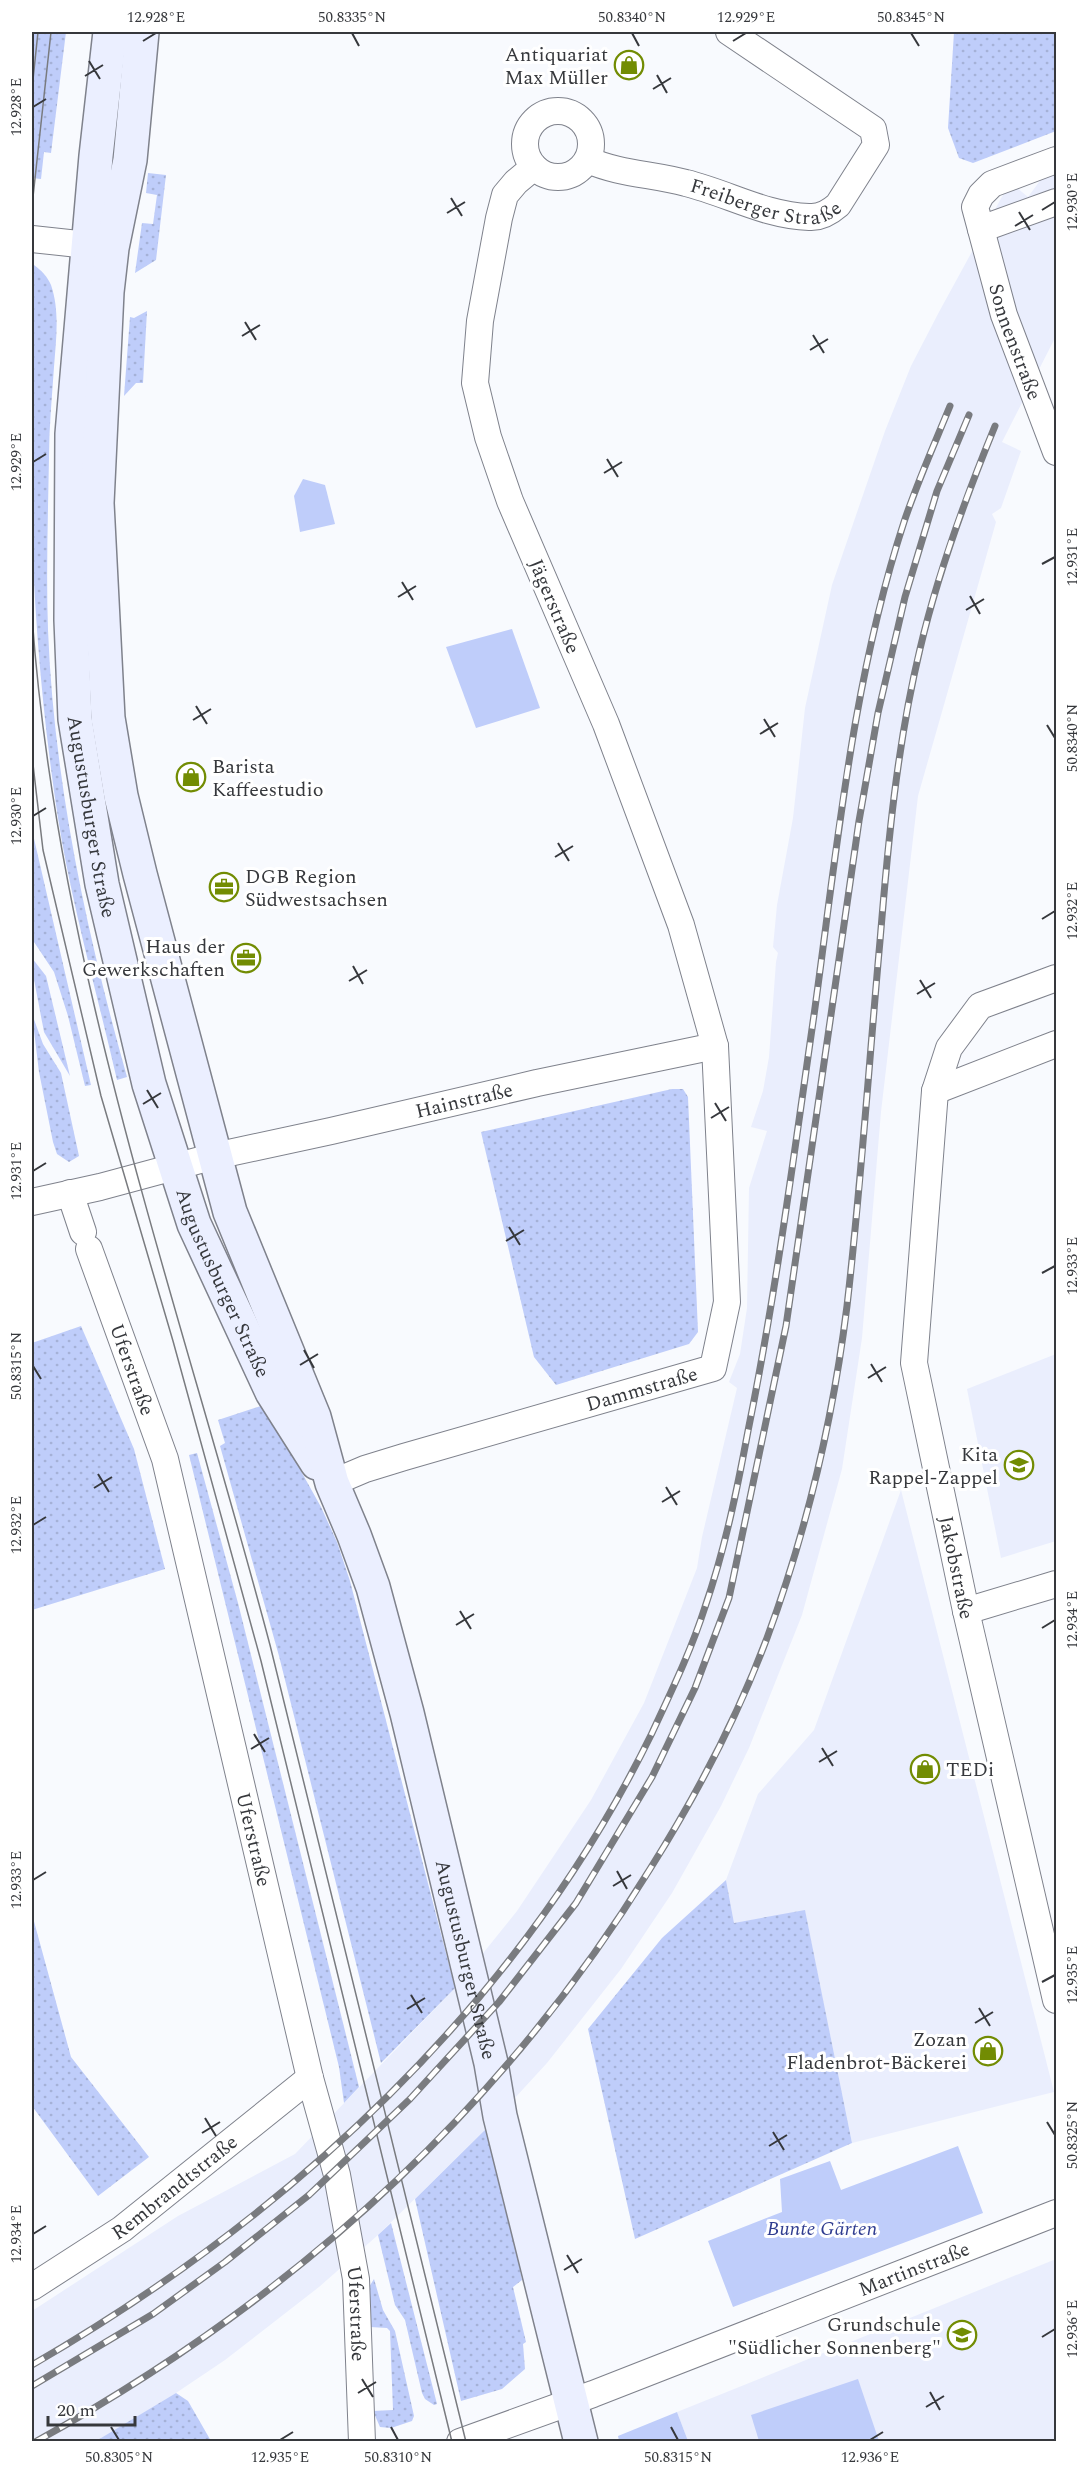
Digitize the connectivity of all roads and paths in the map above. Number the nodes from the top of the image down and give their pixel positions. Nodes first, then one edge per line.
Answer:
1 (110, 32) edge
2 (142, 32) edge
3 (729, 32) edge
4 (588, 160) junction
5 (1056, 160) edge
6 (534, 167) junction
7 (1056, 202) edge
8 (981, 229) junction
9 (32, 238) edge
10 (100, 247) junction
11 (1056, 452) edge
12 (1056, 978) edge
13 (1056, 1044) edge
14 (715, 1046) junction
15 (935, 1091) junction
16 (215, 1156) junction
17 (176, 1165) junction
18 (70, 1193) junction
19 (32, 1202) edge
20 (332, 1483) junction
21 (1056, 1584) edge
22 (966, 1611) junction
23 (1056, 2000) edge
24 (310, 2078) junction
25 (1056, 2213) edge
26 (32, 2287) edge
27 (570, 2401) junction
28 (362, 2442) edge
29 (460, 2442) edge
30 (581, 2442) edge

1 - 10 main road, Augustusburger Straße
2 - 10 main road, Augustusburger Straße
3 - 4 street, Freiberger Straße
4 - 6 street
4 - 6 street
5 - 8 street, Sonnenstraße
6 - 14 street, Jägerstraße
7 - 8 street
8 - 11 street, Sonnenstraße
9 - 10 street
10 - 16 main road, Augustusburger Straße
10 - 17 main road, Augustusburger Straße
12 - 15 street, Jakobstraße
13 - 15 street
14 - 16 street, Hainstraße
14 - 20 street, Dammstraße
15 - 22 street, Jakobstraße
16 - 17 street, Hainstraße
16 - 20 main road, Augustusburger Straße
17 - 18 street, Hainstraße
17 - 20 main road, Augustusburger Straße
18 - 19 street, Hainstraße
18 - 24 street, Uferstraße
20 - 27 main road, Augustusburger Straße
21 - 22 street
22 - 23 street, Jakobstraße
24 - 26 street, Rembrandtstraße
24 - 28 street, Uferstraße
25 - 27 street, Martinstraße
27 - 29 street, Martinstraße
27 - 30 main road, Augustusburger Straße

